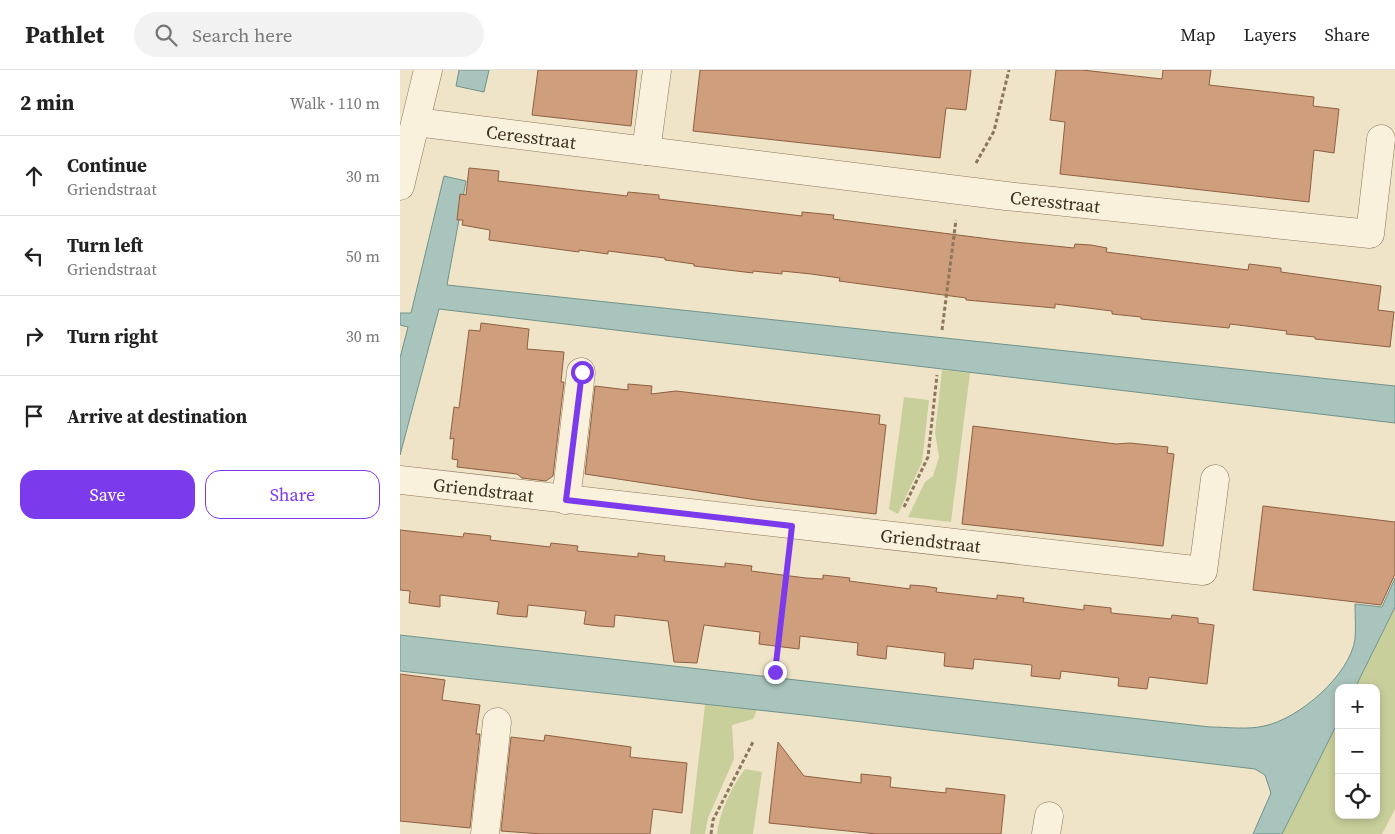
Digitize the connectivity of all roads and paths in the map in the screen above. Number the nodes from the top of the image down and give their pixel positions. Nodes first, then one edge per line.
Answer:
1 (428, 70) edge
2 (657, 70) edge
3 (416, 122) junction
4 (1381, 140) dead end
5 (646, 151) junction
6 (401, 176) edge
7 (582, 372) dead end
8 (937, 375) dead end
9 (1215, 479) dead end
10 (400, 480) edge
11 (566, 500) junction
12 (792, 526) junction
13 (889, 537) junction
14 (775, 672) dead end
15 (497, 722) dead end
16 (754, 740) dead end
17 (485, 834) edge
18 (711, 834) edge

1 - 3 street
2 - 5 street
3 - 5 street, Ceresstraat
3 - 6 street
4 - 5 street, Ceresstraat
7 - 11 street
8 - 13 path
9 - 13 street, Griendstraat
10 - 11 street, Griendstraat
11 - 12 street, Griendstraat
12 - 13 street, Griendstraat
12 - 14 path
15 - 17 street
16 - 18 path

